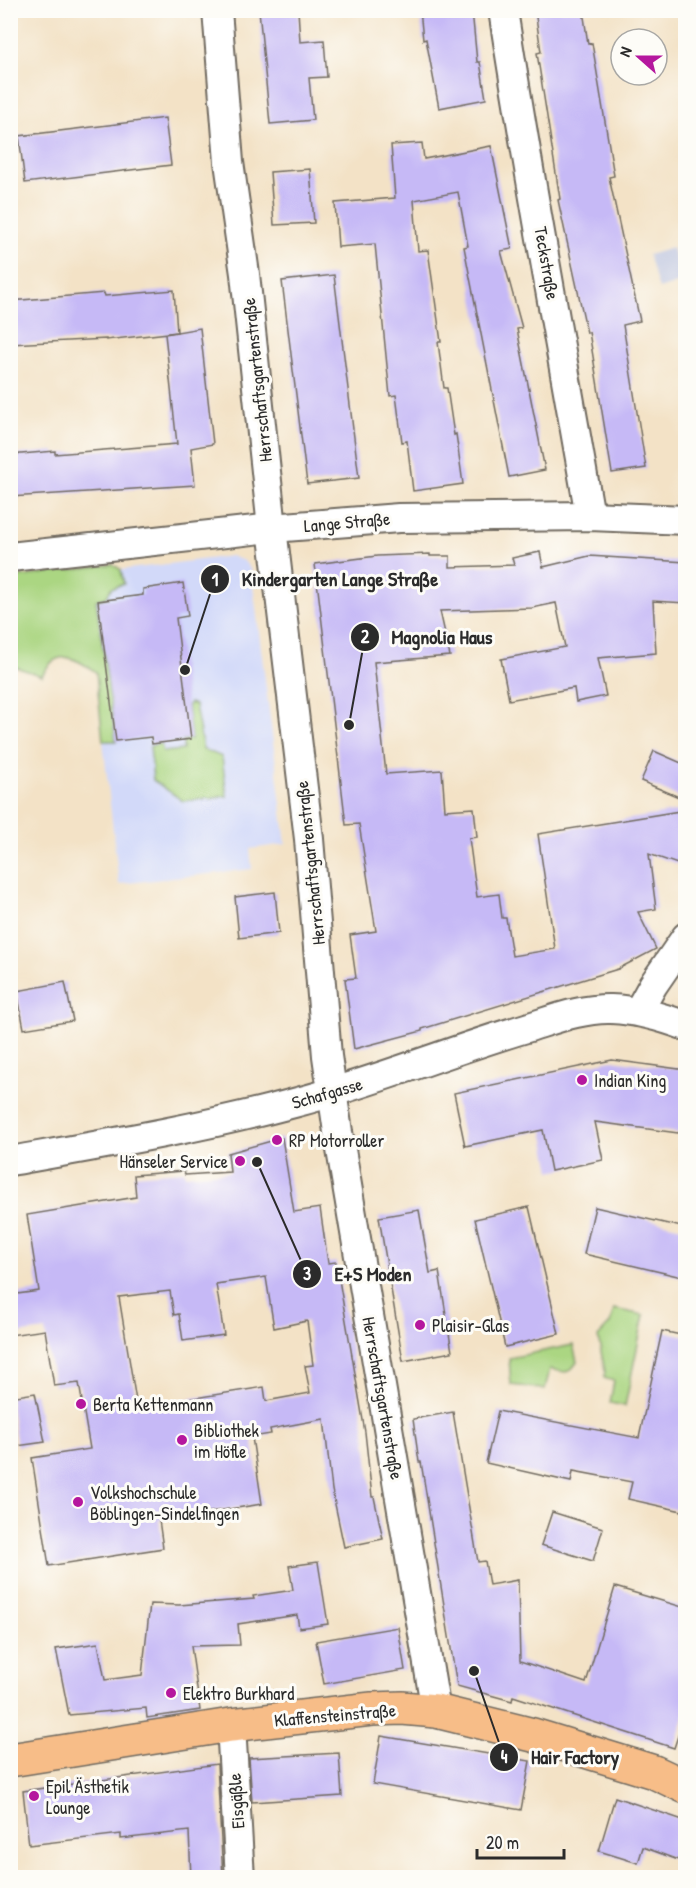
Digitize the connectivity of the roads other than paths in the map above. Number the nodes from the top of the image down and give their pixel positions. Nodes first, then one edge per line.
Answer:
1 (217, 10) edge
2 (503, 10) edge
3 (590, 516) junction
4 (686, 520) edge
5 (272, 528) junction
6 (10, 557) edge
7 (686, 937) edge
8 (638, 1012) junction
9 (686, 1026) edge
10 (333, 1091) junction
11 (10, 1161) edge
12 (436, 1711) junction
13 (231, 1725) junction
14 (10, 1760) edge
15 (686, 1787) edge
16 (240, 1878) edge

1 - 5 street, Herrschaftsgartenstraße
2 - 3 street, Teckstraße
3 - 4 street, Lange Straße
3 - 5 street, Lange Straße
5 - 6 street, Lange Straße
5 - 10 street, Herrschaftsgartenstraße
7 - 8 street
8 - 9 street, Schafgasse
8 - 10 street, Schafgasse
10 - 11 street, Schafgasse
10 - 12 street, Herrschaftsgartenstraße
12 - 13 main road, Klaffensteinstraße
12 - 15 main road, Klaffensteinstraße
13 - 14 main road, Klaffensteinstraße
13 - 16 street, Eisgäßle

